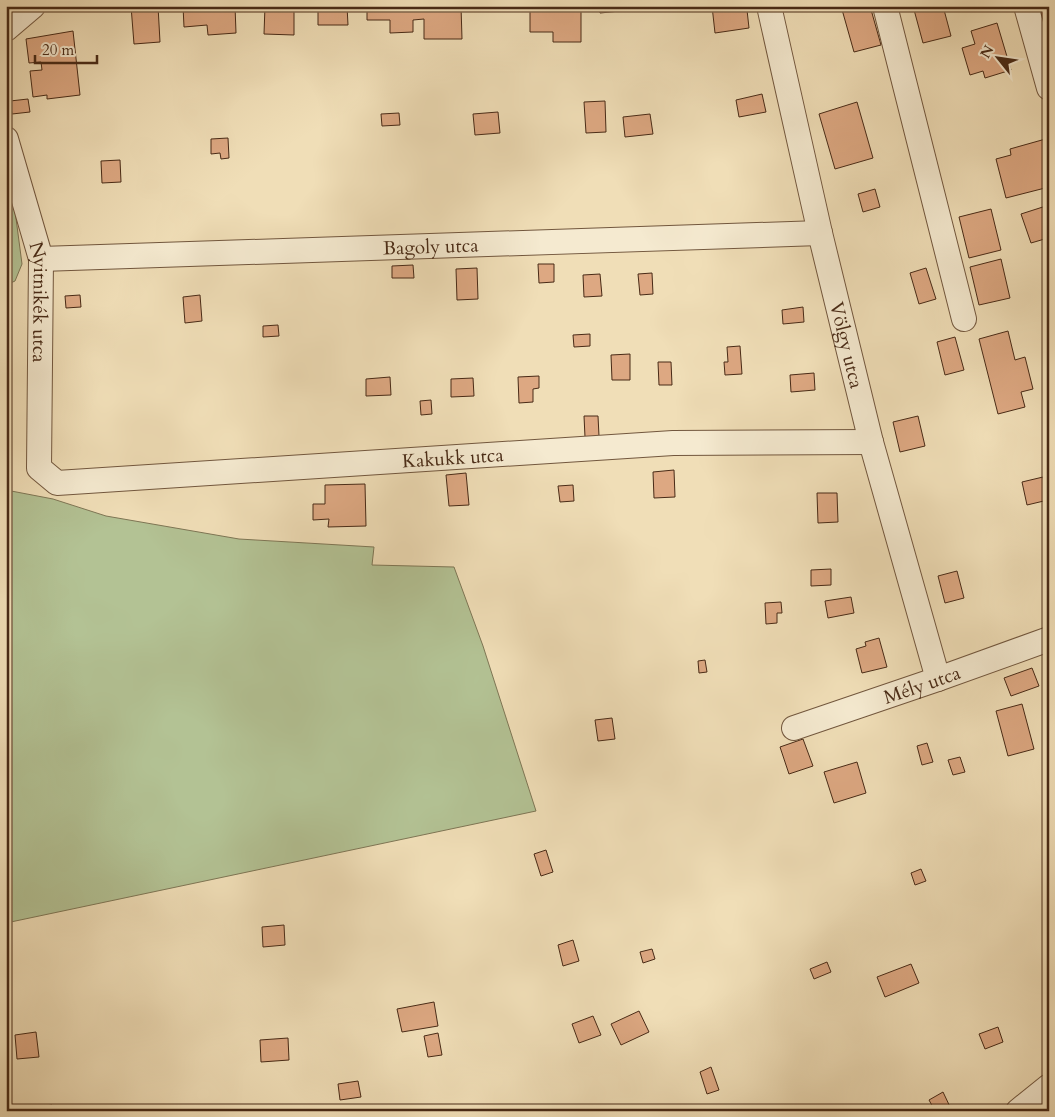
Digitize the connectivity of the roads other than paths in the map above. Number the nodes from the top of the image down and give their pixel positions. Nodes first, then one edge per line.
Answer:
1 (34, 6) edge
2 (769, 6) edge
3 (885, 6) edge
4 (1026, 6) edge
5 (6, 29) edge
6 (1049, 88) edge
7 (6, 140) edge
8 (820, 233) junction
9 (41, 258) junction
10 (964, 319) dead end
11 (871, 442) junction
12 (39, 468) joint
13 (1049, 639) edge
14 (938, 679) junction
15 (794, 728) dead end
16 (1049, 1086) edge
17 (1018, 1111) edge

1 - 5 street
2 - 8 street, Völgy utca
3 - 10 street
4 - 6 street
7 - 9 street, Nyitnikék utca
8 - 9 street, Bagoly utca
8 - 11 street, Völgy utca
9 - 12 street, Nyitnikék utca
11 - 12 street, Kakukk utca
11 - 14 street, Völgy utca
13 - 14 street, Mély utca
14 - 15 street, Mély utca
16 - 17 street

